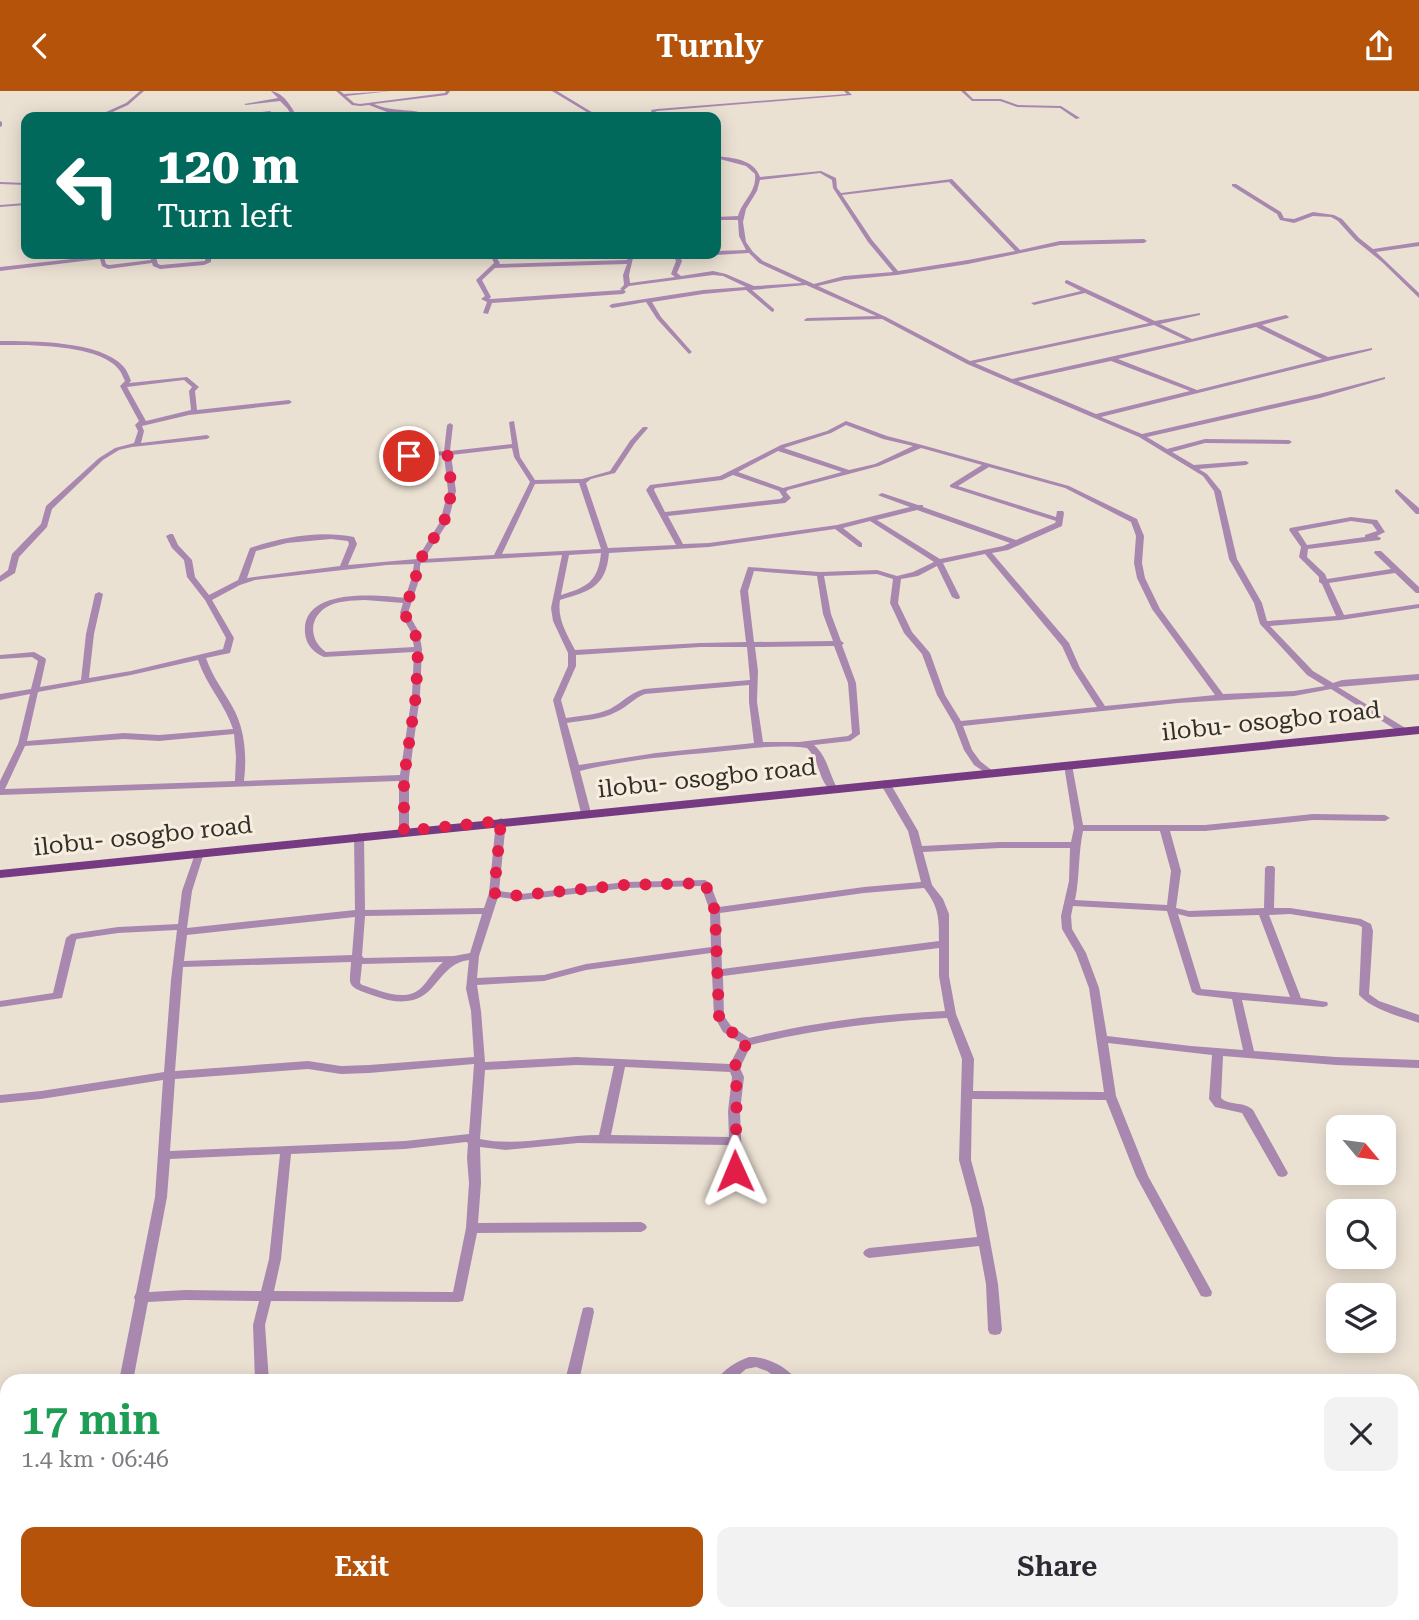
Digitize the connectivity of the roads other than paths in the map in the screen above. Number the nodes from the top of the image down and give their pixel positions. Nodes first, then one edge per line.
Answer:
1 (142, 91) edge
2 (273, 91) edge
3 (389, 91) edge
4 (448, 91) edge
5 (554, 91) edge
6 (846, 91) edge
7 (963, 91) edge
8 (340, 93) edge
9 (283, 99) junction
10 (246, 104) dead end
11 (370, 104) junction
12 (108, 112) edge
13 (292, 112) edge
14 (387, 112) edge
15 (387, 112) edge
16 (418, 112) edge
17 (590, 112) edge
18 (653, 112) edge
19 (1078, 118) dead end
20 (721, 158) edge
21 (759, 179) junction
22 (0, 183) edge
23 (21, 184) edge
24 (1234, 185) dead end
25 (841, 194) junction
26 (21, 204) edge
27 (0, 206) edge
28 (721, 218) edge
29 (741, 218) junction
30 (1144, 241) dead end
31 (1419, 244) edge
32 (1373, 251) junction
33 (747, 252) junction
34 (1019, 252) junction
35 (721, 253) edge
36 (73, 259) edge
37 (103, 259) edge
38 (208, 259) edge
39 (495, 259) edge
40 (631, 259) edge
41 (678, 259) edge
42 (154, 261) joint
43 (630, 262) junction
44 (494, 266) junction
45 (0, 269) edge
46 (897, 273) junction
47 (679, 277) junction
48 (1067, 282) dead end
49 (627, 285) junction
50 (810, 285) junction
51 (750, 288) junction
52 (1086, 291) junction
53 (623, 292) junction
54 (1419, 296) edge
55 (490, 301) junction
56 (649, 302) junction
57 (1034, 303) dead end
58 (625, 304) junction
59 (612, 306) dead end
60 (772, 310) dead end
61 (486, 313) dead end
62 (1198, 314) dead end
63 (1286, 317) dead end
64 (884, 318) junction
65 (807, 320) dead end
66 (1155, 323) junction
67 (1257, 325) junction
68 (1190, 340) junction
69 (0, 343) edge
70 (1370, 349) dead end
71 (689, 352) dead end
72 (1110, 358) junction
73 (1327, 359) junction
74 (969, 363) junction
75 (1383, 378) dead end
76 (1011, 381) junction
77 (123, 386) junction
78 (1197, 392) junction
79 (289, 402) dead end
80 (190, 413) junction
81 (1097, 416) junction
82 (512, 422) dead end
83 (138, 425) junction
84 (450, 425) dead end
85 (645, 428) dead end
86 (1141, 436) junction
87 (207, 437) dead end
88 (1289, 442) dead end
89 (134, 446) junction
90 (515, 446) junction
91 (920, 446) junction
92 (779, 449) junction
93 (447, 451) junction
94 (1167, 451) junction
95 (390, 459) dead end
96 (1247, 463) dead end
97 (988, 465) junction
98 (1195, 467) junction
99 (848, 472) junction
100 (733, 473) junction
101 (584, 481) junction
102 (533, 482) junction
103 (783, 490) junction
104 (1397, 491) dead end
105 (882, 495) dead end
106 (920, 507) junction
107 (1419, 512) edge
108 (663, 514) junction
109 (871, 519) junction
110 (837, 527) junction
111 (170, 535) dead end
112 (1017, 543) junction
113 (859, 545) dead end
114 (681, 547) junction
115 (1304, 547) junction
116 (605, 551) junction
117 (566, 553) junction
118 (988, 553) junction
119 (1378, 553) dead end
120 (496, 558) junction
121 (421, 561) junction
122 (939, 562) junction
123 (343, 568) junction
124 (1395, 571) junction
125 (820, 573) junction
126 (897, 578) junction
127 (0, 580) edge
128 (242, 581) junction
129 (1323, 582) junction
130 (1419, 591) edge
131 (99, 594) dead end
132 (956, 597) dead end
133 (208, 599) junction
134 (557, 599) junction
135 (408, 601) junction
136 (1419, 605) edge
137 (1341, 618) junction
138 (1264, 624) junction
139 (840, 643) junction
140 (749, 644) junction
141 (418, 649) junction
142 (572, 653) junction
143 (0, 657) edge
144 (202, 658) junction
145 (1419, 677) edge
146 (85, 681) junction
147 (754, 682) junction
148 (1331, 688) junction
149 (36, 690) junction
150 (0, 697) edge
151 (1221, 697) junction
152 (1103, 709) junction
153 (562, 721) junction
154 (958, 724) junction
155 (1419, 730) edge
156 (236, 731) junction
157 (1404, 731) junction
158 (803, 743) junction
159 (22, 744) junction
160 (759, 745) junction
161 (1068, 765) junction
162 (575, 769) junction
163 (989, 772) junction
164 (404, 778) junction
165 (884, 783) junction
166 (239, 784) junction
167 (832, 788) junction
168 (0, 791) edge
169 (586, 813) junction
170 (1385, 818) dead end
171 (501, 821) junction
172 (1079, 828) junction
173 (1164, 828) junction
174 (404, 831) junction
175 (359, 836) junction
176 (1075, 845) junction
177 (918, 849) junction
178 (199, 853) junction
179 (1270, 869) dead end
180 (0, 874) edge
181 (927, 885) junction
182 (494, 893) junction
183 (1070, 903) junction
184 (1171, 909) junction
185 (487, 911) junction
186 (715, 911) junction
187 (1266, 911) junction
188 (360, 913) junction
189 (182, 930) junction
190 (943, 944) junction
191 (717, 949) junction
192 (474, 956) junction
193 (358, 959) junction
194 (453, 959) junction
195 (177, 964) junction
196 (718, 974) junction
197 (473, 982) junction
198 (1236, 995) junction
199 (1296, 1000) junction
200 (0, 1004) edge
201 (1323, 1004) dead end
202 (951, 1014) junction
203 (1419, 1019) edge
204 (1103, 1039) junction
205 (747, 1042) junction
206 (1218, 1052) junction
207 (1250, 1053) junction
208 (621, 1062) junction
209 (479, 1063) junction
210 (1419, 1064) edge
211 (734, 1068) junction
212 (171, 1075) junction
213 (969, 1095) junction
214 (1110, 1096) junction
215 (0, 1098) edge
216 (604, 1140) junction
217 (734, 1141) junction
218 (475, 1143) junction
219 (286, 1150) junction
220 (164, 1155) junction
221 (1282, 1173) dead end
222 (737, 1185) dead end
223 (641, 1227) dead end
224 (472, 1228) junction
225 (984, 1241) junction
226 (869, 1253) dead end
227 (1206, 1292) dead end
228 (265, 1296) junction
229 (140, 1297) junction
230 (588, 1312) dead end
231 (995, 1331) dead end
232 (127, 1374) edge
233 (262, 1374) edge
234 (574, 1374) edge
235 (730, 1374) edge
236 (779, 1374) edge

1 - 12 street
2 - 9 street
3 - 8 street
4 - 11 street
5 - 17 street
6 - 18 street
7 - 19 street
8 - 11 street
9 - 10 street
9 - 13 street
11 - 14 street
15 - 16 street
20 - 21 street
21 - 25 street
21 - 29 street
22 - 23 street
24 - 32 street
25 - 34 street
25 - 46 street
26 - 27 street
28 - 29 street
29 - 33 street
30 - 34 street
31 - 32 street
32 - 54 street
33 - 35 street
33 - 50 street
34 - 46 street
36 - 45 street
37 - 42 street
38 - 42 street
39 - 44 street
40 - 43 street
41 - 47 street
43 - 44 street
43 - 49 street
44 - 55 street
46 - 50 street
47 - 49 street
47 - 51 street
48 - 52 street
49 - 53 street
50 - 51 street
50 - 64 street
51 - 56 street
51 - 60 street
52 - 57 street
52 - 66 street
53 - 55 street
53 - 58 street
55 - 61 street
56 - 58 street
56 - 71 street
58 - 59 street
62 - 66 street
63 - 67 street
64 - 65 street
64 - 74 street
66 - 68 street
66 - 74 street
67 - 68 street
67 - 73 street
68 - 72 street
69 - 77 street
70 - 73 street
72 - 76 street
72 - 78 street
73 - 78 street
74 - 76 street
75 - 86 street
76 - 81 street
77 - 80 street
77 - 83 street
78 - 81 street
79 - 80 street
80 - 83 street
81 - 86 street
82 - 90 street
83 - 89 street
84 - 93 street
85 - 101 street
86 - 94 street
87 - 89 street
88 - 94 street
89 - 127 street
90 - 93 street
90 - 102 street
91 - 92 street
91 - 97 street
91 - 99 street
92 - 99 street
92 - 100 street
93 - 95 street
93 - 121 street
94 - 98 street
96 - 98 street
97 - 112 street
97 - 151 street
98 - 138 street
99 - 103 street
100 - 103 street
100 - 108 street
101 - 102 street
101 - 116 street
102 - 120 street
103 - 108 street
104 - 107 street
105 - 106 street
106 - 109 street
106 - 112 street
108 - 114 street
109 - 110 street
109 - 122 street
110 - 113 street
110 - 114 street
111 - 133 street
112 - 118 street
114 - 116 street
115 - 115 street
115 - 129 street
116 - 117 street
116 - 134 street
117 - 120 street
117 - 134 street
118 - 122 street
118 - 152 street
119 - 124 street
120 - 121 street
121 - 123 street
121 - 135 street
122 - 126 street
122 - 132 street
123 - 128 street
123 - 128 street
124 - 129 street
124 - 130 street
125 - 126 street
125 - 139 street
125 - 140 street
126 - 154 street
128 - 133 street
129 - 137 street
131 - 146 street
133 - 144 street
134 - 142 street
135 - 141 street
135 - 141 street
136 - 137 street
137 - 138 street
138 - 148 street
139 - 140 street
139 - 158 street
140 - 142 street
140 - 147 street
141 - 164 street
142 - 153 street
143 - 149 street
144 - 146 street
144 - 156 street
145 - 148 street
146 - 149 street
147 - 153 street
147 - 160 street
148 - 151 street
148 - 157 street
149 - 150 street
149 - 159 street
151 - 152 street
152 - 154 street
153 - 162 street
154 - 163 street
155 - 157 main road, ilobu- osogbo road
156 - 159 street
156 - 166 street
157 - 161 main road, ilobu- osogbo road
158 - 160 street
158 - 167 street
159 - 168 street
160 - 162 street
161 - 163 main road, ilobu- osogbo road
161 - 172 street
162 - 169 street
163 - 165 main road, ilobu- osogbo road
164 - 166 street
164 - 174 street
165 - 167 main road, ilobu- osogbo road
165 - 177 street
166 - 168 street
167 - 169 main road, ilobu- osogbo road
169 - 171 main road, ilobu- osogbo road
170 - 173 street
171 - 174 main road, ilobu- osogbo road
171 - 182 street
172 - 173 street
172 - 176 street
173 - 184 street
174 - 175 main road, ilobu- osogbo road
175 - 178 main road, ilobu- osogbo road
175 - 188 street
176 - 177 street
176 - 183 street
177 - 181 street
178 - 180 main road, ilobu- osogbo road
178 - 189 street
179 - 187 street
181 - 186 street
181 - 190 street
182 - 185 street
182 - 186 street
183 - 184 street
183 - 204 street
184 - 187 street
184 - 198 street
185 - 188 street
185 - 192 street
186 - 191 street
187 - 199 street
187 - 203 street
188 - 189 street
188 - 193 street
189 - 195 street
189 - 200 street
190 - 196 street
190 - 202 street
191 - 196 street
191 - 197 street
192 - 194 street
192 - 197 street
193 - 194 street
193 - 194 street
193 - 195 street
195 - 212 street
196 - 205 street
197 - 209 street
198 - 199 street
198 - 207 street
199 - 201 street
202 - 205 street
202 - 213 street
204 - 206 street
204 - 214 street
205 - 211 street
206 - 207 street
206 - 221 street
207 - 210 street
208 - 209 street
208 - 211 street
208 - 216 street
209 - 212 street
209 - 218 street
211 - 217 street
212 - 215 street
212 - 220 street
213 - 214 street
213 - 225 street
214 - 227 street
216 - 217 street
216 - 218 street
217 - 222 street
218 - 219 street
218 - 224 street
219 - 220 street
219 - 228 street
220 - 229 street
223 - 224 street
224 - 228 street
225 - 226 street
225 - 231 street
228 - 229 street
228 - 233 street
229 - 232 street
230 - 234 street
235 - 236 street

